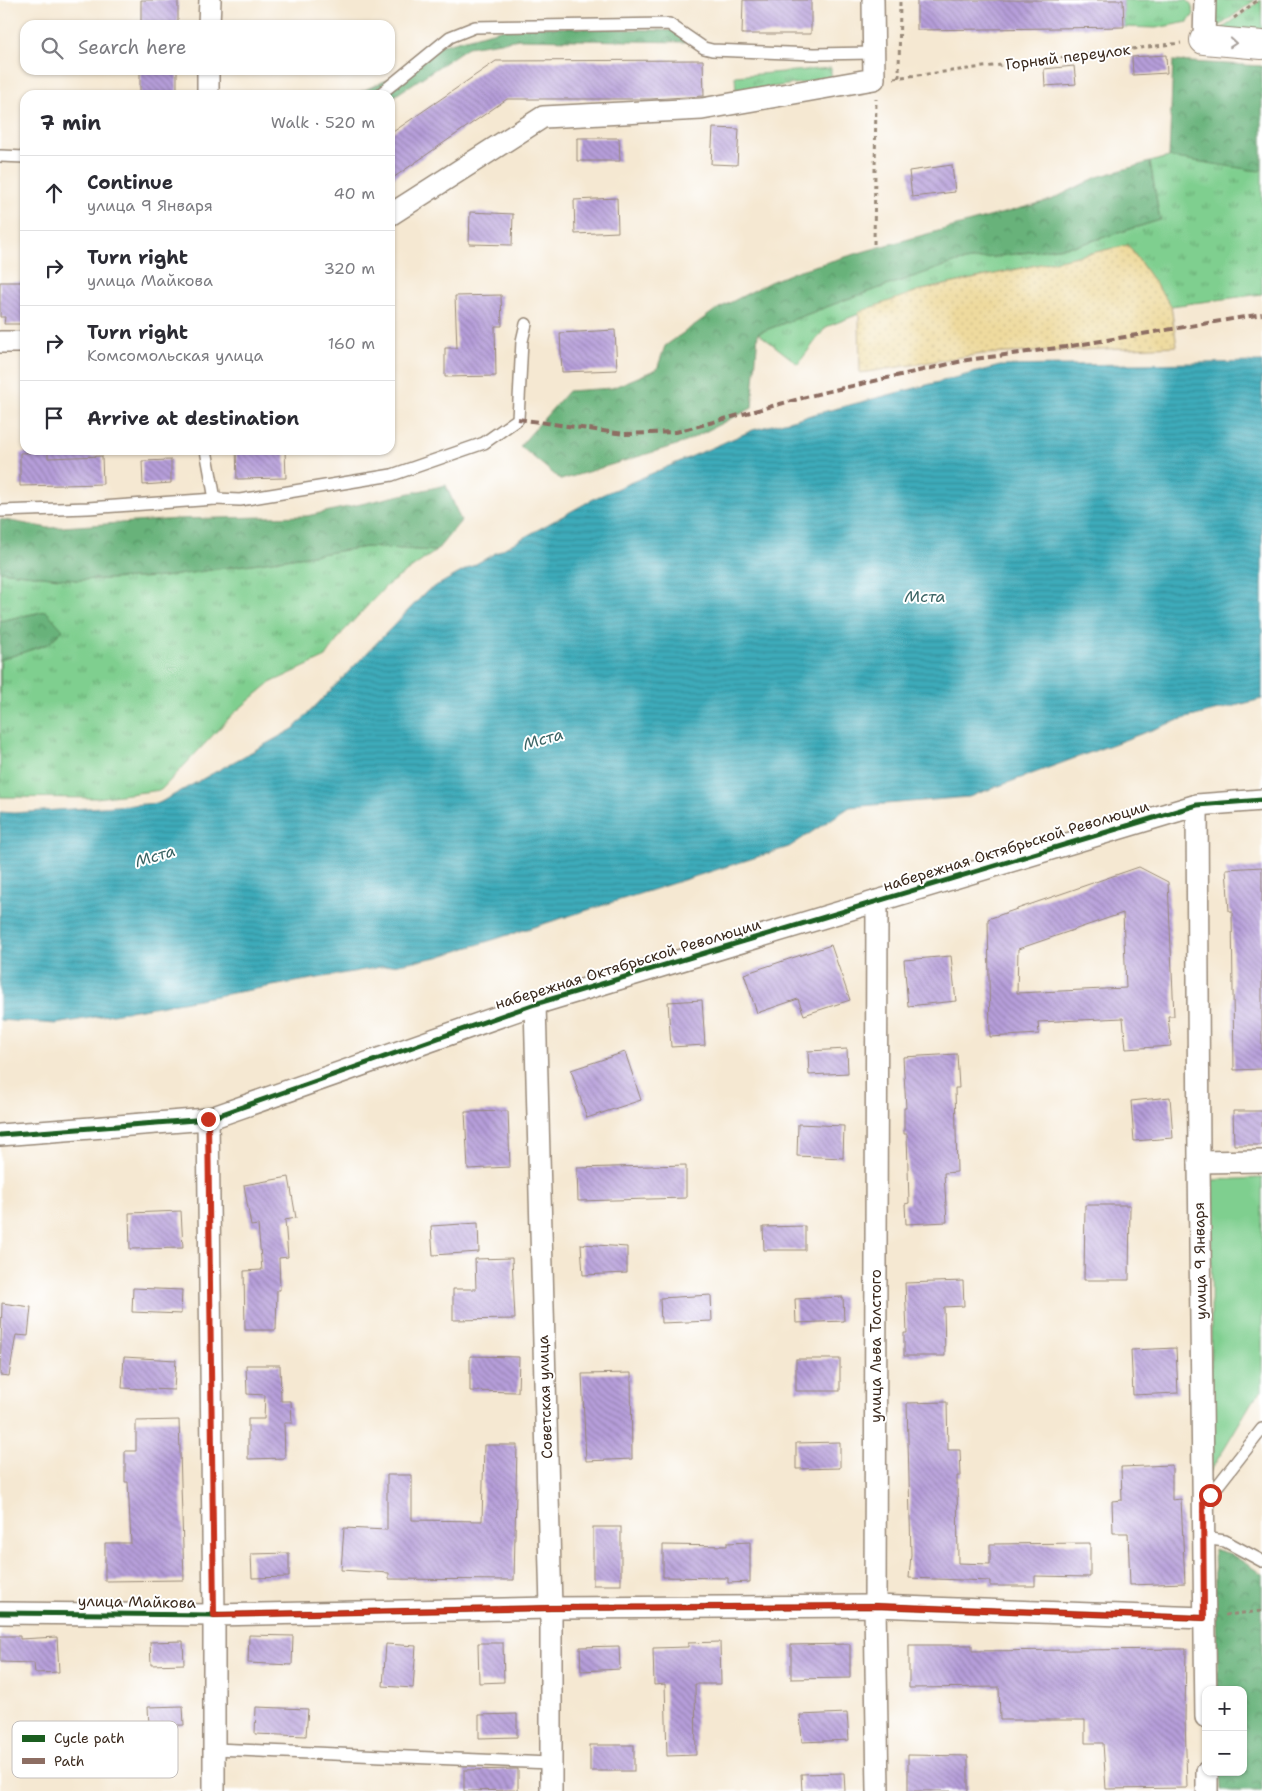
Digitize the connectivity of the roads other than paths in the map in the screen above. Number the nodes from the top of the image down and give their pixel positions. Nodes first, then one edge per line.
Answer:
1 (210, 0) edge
2 (873, 0) edge
3 (1205, 0) edge
4 (209, 20) edge
5 (1204, 40) joint
6 (1262, 45) edge
7 (873, 53) junction
8 (208, 75) edge
9 (208, 90) edge
10 (385, 90) edge
11 (0, 156) edge
12 (20, 157) edge
13 (395, 212) edge
14 (526, 324) dead end
15 (0, 342) edge
16 (20, 342) edge
17 (207, 455) edge
18 (215, 499) junction
19 (0, 511) edge
20 (1262, 800) edge
21 (1197, 805) junction
22 (877, 901) junction
23 (535, 1004) junction
24 (208, 1119) junction
25 (0, 1135) edge
26 (1262, 1161) edge
27 (1199, 1162) junction
28 (1262, 1429) edge
29 (1203, 1501) junction
30 (1203, 1538) junction
31 (1262, 1560) edge
32 (875, 1606) junction
33 (551, 1608) junction
34 (0, 1613) edge
35 (214, 1615) junction
36 (1204, 1618) junction
37 (1205, 1686) edge
38 (216, 1749) junction
39 (550, 1763) junction
40 (1207, 1776) edge
41 (214, 1791) edge
42 (551, 1791) edge
43 (878, 1791) edge
44 (1207, 1791) edge

1 - 4 street
2 - 7 street
3 - 5 street
5 -> 6 street
7 - 10 lane
7 - 13 street
8 - 9 street
11 - 12 lane
14 - 18 lane
15 - 16 street
17 - 18 lane
18 - 19 lane
20 - 21 street, набережная Октябрьской Революции
21 - 22 street, набережная Октябрьской Революции
21 - 27 street, улица 9 Января
22 - 23 street, набережная Октябрьской Революции
22 - 32 street, улица Льва Толстого
23 - 24 street, набережная Октябрьской Революции
23 - 33 street, Советская улица
24 - 25 street, набережная Октябрьской Революции
24 - 35 street
26 - 27 street
27 - 29 street, улица 9 Января
28 - 29 lane
29 - 30 street, улица 9 Января
30 - 31 lane
30 - 36 street, улица 9 Января
32 - 33 street, улица Майкова
32 - 36 street, улица Майкова
32 - 43 street, улица Льва Толстого
33 - 35 street, улица Майкова
33 - 39 street, Советская улица
34 - 35 street, улица Майкова
35 - 38 street
36 - 37 street, улица 9 Января
38 - 39 lane
38 - 41 street
39 - 42 street, Советская улица
40 - 44 street

